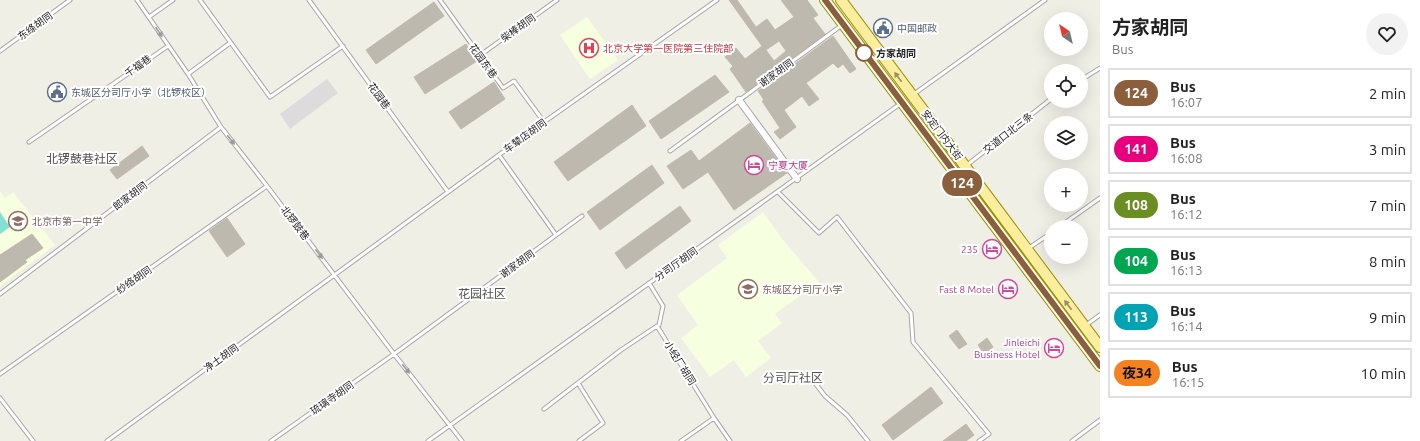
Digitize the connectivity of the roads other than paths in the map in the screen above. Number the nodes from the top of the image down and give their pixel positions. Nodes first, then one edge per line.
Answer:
1 (70, 0) edge
2 (137, 0) edge
3 (173, 0) edge
4 (200, 0) edge
5 (310, 0) edge
6 (440, 0) edge
7 (557, 0) edge
8 (717, 0) edge
9 (825, 0) edge
10 (841, 0) edge
11 (1045, 0) edge
12 (149, 17) junction
13 (843, 24) junction
14 (230, 43) junction
15 (168, 46) junction
16 (343, 46) junction
17 (0, 51) edge
18 (479, 56) junction
19 (1100, 68) edge
20 (188, 74) junction
21 (1088, 76) edge
22 (912, 95) junction
23 (739, 100) junction
24 (902, 103) junction
25 (1044, 104) edge
26 (544, 122) junction
27 (221, 127) junction
28 (29, 142) dead end
29 (670, 151) dead end
30 (499, 155) junction
31 (965, 166) junction
32 (797, 179) junction
33 (267, 186) junction
34 (448, 192) junction
35 (778, 192) junction
36 (1100, 198) edge
37 (582, 216) dead end
38 (1069, 220) edge
39 (556, 235) junction
40 (1044, 238) edge
41 (1027, 249) junction
42 (334, 275) junction
43 (649, 283) junction
44 (0, 294) edge
45 (1100, 315) edge
46 (657, 326) junction
47 (1084, 326) junction
48 (1100, 347) edge
49 (394, 354) junction
50 (1100, 366) edge
51 (0, 374) edge
52 (812, 379) dead end
53 (578, 383) junction
54 (0, 398) edge
55 (544, 409) dead end
56 (714, 418) junction
57 (1100, 420) edge
58 (450, 425) junction
59 (32, 441) edge
60 (106, 441) edge
61 (271, 441) edge
62 (428, 441) edge
63 (462, 441) edge
64 (579, 441) edge
65 (682, 441) edge
66 (730, 441) edge
67 (868, 441) edge
68 (979, 441) edge
69 (1072, 441) edge

1 - 17 lane, 东绦胡同
2 - 12 lane, 北锣鼓巷
3 - 12 lane
4 - 14 lane
5 - 16 lane, 花园巷
6 - 18 lane, 花园东巷
7 - 18 lane, 柴棒胡同
8 - 26 lane, 车辇店胡同
9 - 13 main road, 安定门内大街
22 -> 10 main road, 安定门内大街
11 - 22 lane
12 -> 15 lane, 北锣鼓巷
13 - 23 lane, 谢家胡同
13 - 24 main road, 安定门内大街
14 - 16 lane
14 - 20 lane
15 - 20 lane, 北锣鼓巷
15 - 28 lane, 千福巷
16 - 34 lane, 花园巷
18 - 26 lane, 花园东巷
19 - 21 lane
20 - 27 lane, 北锣鼓巷
22 - 31 main road, 安定门内大街
23 - 29 lane, 谢家胡同
23 - 32 street
24 - 32 lane, 分司厅胡同
24 - 50 main road, 安定门内大街
25 - 31 lane, 交道口北三条
26 - 30 lane, 车辇店胡同
27 -> 33 lane, 北锣鼓巷
27 - 44 lane, 郎家胡同
30 - 34 lane, 车辇店胡同
30 - 39 lane
31 - 41 main road, 安定门内大街
32 - 35 lane, 分司厅胡同
33 -> 42 lane, 北锣鼓巷
33 - 51 lane, 纱络胡同
34 - 42 lane, 车辇店胡同
35 - 43 lane, 分司厅胡同
35 - 68 lane
36 - 38 lane
37 - 39 lane, 谢家胡同
39 - 49 lane, 谢家胡同
40 - 41 lane
47 -> 41 main road, 安定门内大街
42 - 49 lane, 北锣鼓巷
42 - 60 lane, 净土胡同
43 - 46 lane
43 - 58 lane, 分司厅胡同
45 - 47 lane
46 - 53 lane
46 - 56 lane, 小经厂胡同
47 - 48 main road, 安定门内大街
49 -> 58 lane, 北锣鼓巷
49 - 61 lane, 琉璃寺胡同
52 - 67 lane
53 - 55 lane
53 - 64 lane
54 - 59 lane
56 - 65 lane
56 - 66 lane, 小经厂胡同
57 - 69 lane
58 - 62 lane, 分司厅胡同
58 - 63 lane, 北锣鼓巷

